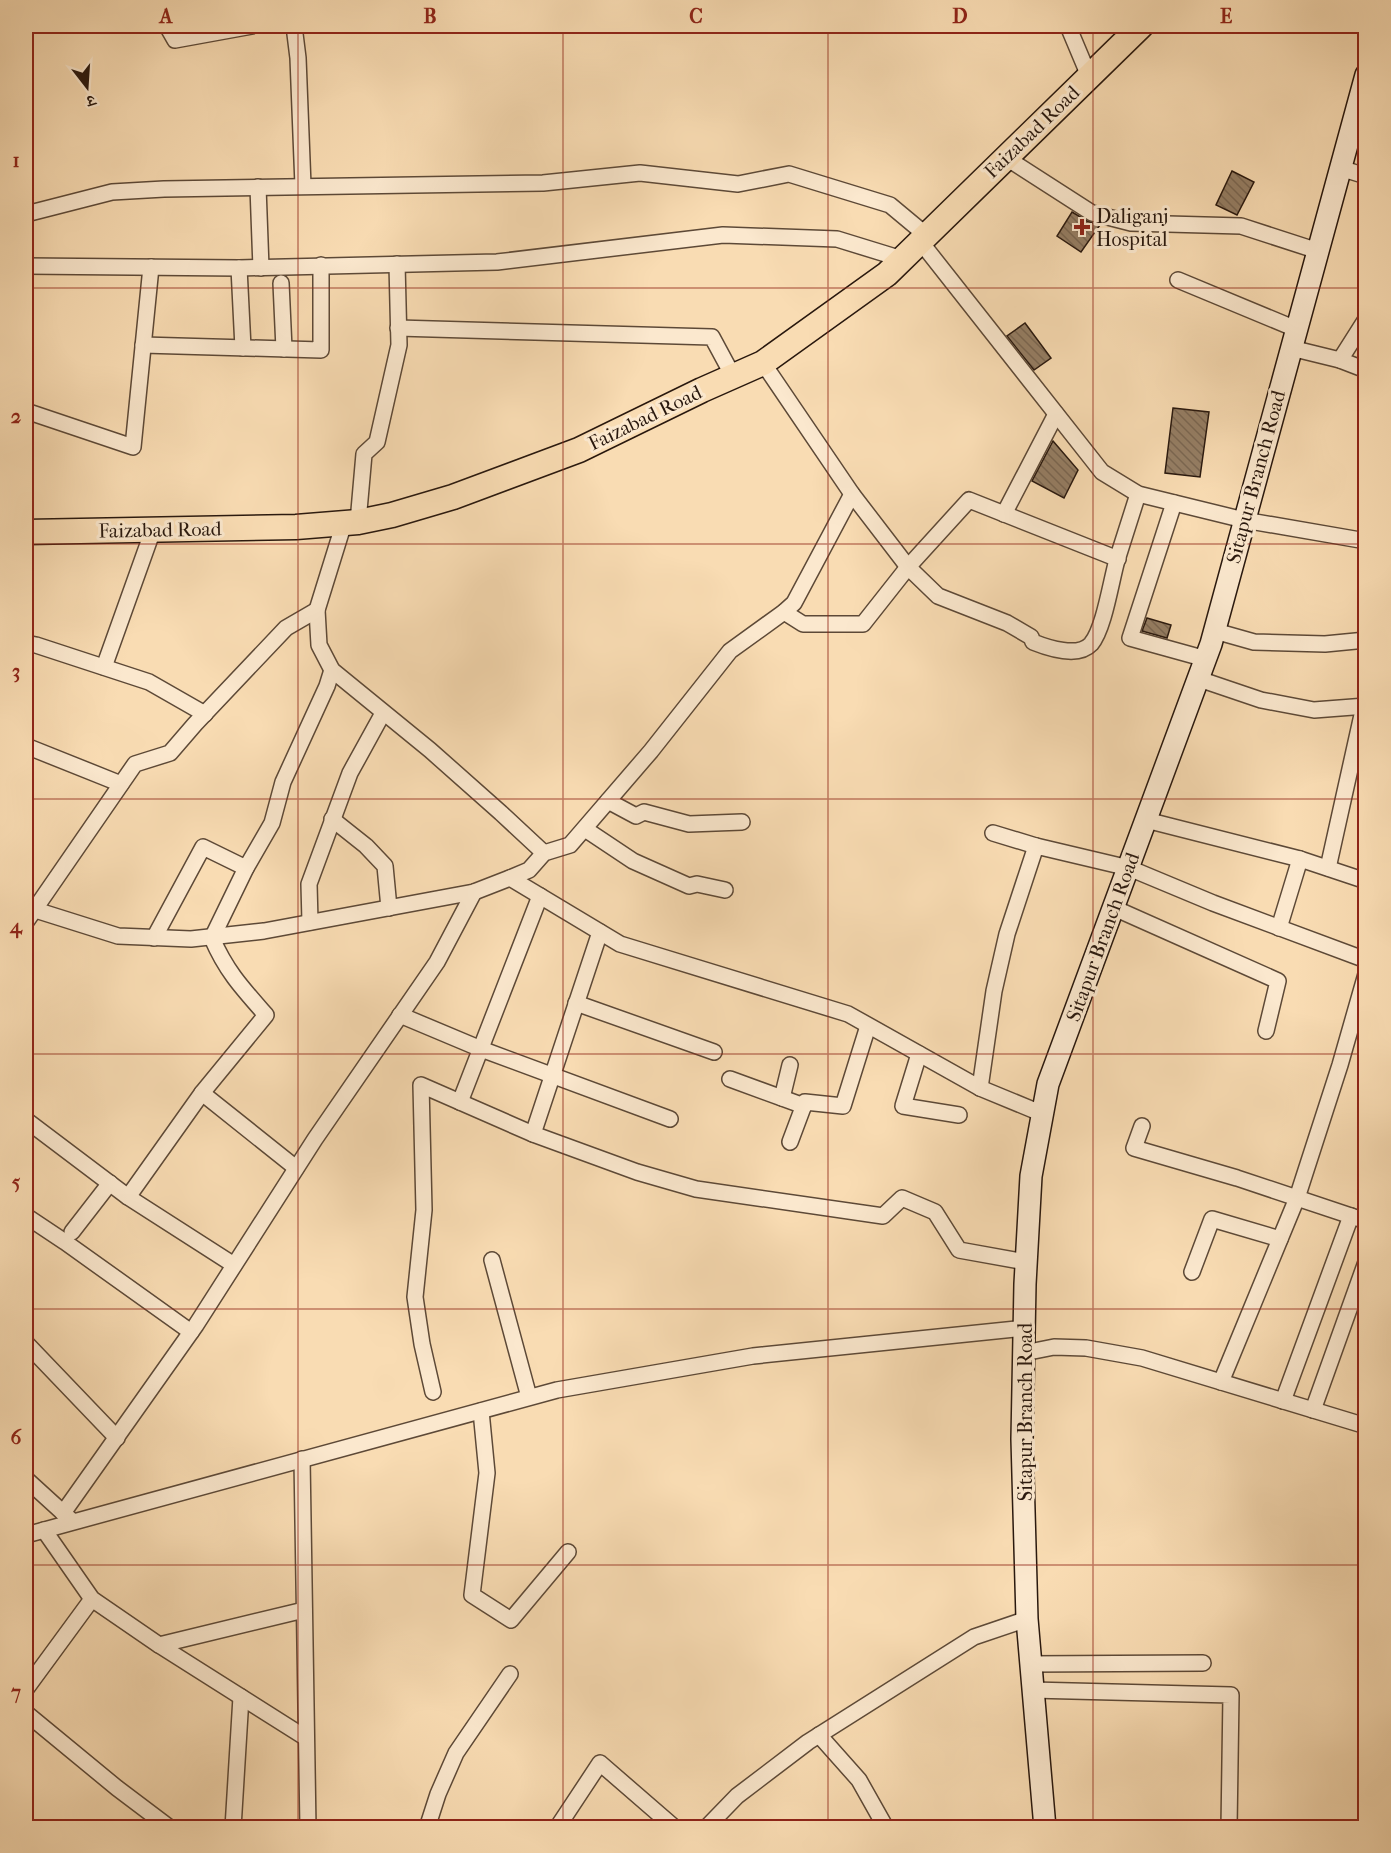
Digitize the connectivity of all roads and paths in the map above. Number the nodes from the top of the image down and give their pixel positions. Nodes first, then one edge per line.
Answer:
1 (167, 26) edge
2 (252, 26) edge
3 (294, 26) edge
4 (1068, 26) edge
5 (1141, 26) edge
6 (210, 30) edge
7 (1365, 75) edge
8 (1089, 76) junction
9 (1005, 158) junction
10 (1340, 168) junction
11 (1365, 176) edge
12 (303, 186) junction
13 (258, 187) junction
14 (26, 214) edge
15 (923, 238) junction
16 (1318, 251) junction
17 (902, 259) junction
18 (397, 264) junction
19 (26, 266) edge
20 (321, 266) junction
21 (151, 267) junction
22 (239, 268) junction
23 (261, 268) junction
24 (1178, 280) dead end
25 (281, 283) dead end
26 (1365, 319) edge
27 (398, 328) junction
28 (1294, 338) junction
29 (143, 345) junction
30 (243, 348) junction
31 (284, 348) junction
32 (1340, 360) junction
33 (763, 363) junction
34 (1365, 370) edge
35 (733, 376) junction
36 (26, 413) edge
37 (1056, 414) junction
38 (852, 494) junction
39 (1138, 494) junction
40 (1174, 503) junction
41 (1004, 514) junction
42 (1244, 520) junction
43 (351, 522) junction
44 (153, 530) junction
45 (26, 532) edge
46 (1365, 541) edge
47 (1118, 559) junction
48 (908, 567) junction
49 (317, 610) junction
50 (784, 612) junction
51 (1215, 631) junction
52 (1365, 640) edge
53 (26, 643) edge
54 (105, 667) junction
55 (1202, 669) junction
56 (332, 670) junction
57 (1364, 706) edge
58 (383, 713) junction
59 (205, 714) junction
60 (27, 747) edge
61 (26, 763) edge
62 (121, 784) junction
63 (608, 801) junction
64 (332, 819) junction
65 (1146, 820) junction
66 (742, 822) dead end
67 (585, 829) junction
68 (993, 833) dead end
69 (1036, 846) junction
70 (544, 853) junction
71 (1300, 859) junction
72 (246, 868) junction
73 (1128, 868) junction
74 (1328, 868) junction
75 (510, 878) junction
76 (1365, 881) edge
77 (725, 890) dead end
78 (474, 892) junction
79 (540, 896) junction
80 (389, 908) junction
81 (1114, 908) junction
82 (28, 913) edge
83 (310, 922) junction
84 (1279, 928) junction
85 (600, 932) junction
86 (154, 938) junction
87 (213, 938) junction
88 (1365, 960) edge
89 (1365, 974) edge
90 (576, 1003) junction
91 (400, 1015) junction
92 (868, 1026) junction
93 (1266, 1031) dead end
94 (481, 1049) junction
95 (714, 1052) dead end
96 (919, 1054) junction
97 (790, 1065) dead end
98 (552, 1076) junction
99 (729, 1079) dead end
100 (980, 1088) junction
101 (202, 1093) junction
102 (782, 1098) junction
103 (460, 1102) junction
104 (804, 1106) junction
105 (1043, 1114) junction
106 (959, 1115) dead end
107 (670, 1119) dead end
108 (26, 1120) edge
109 (1142, 1126) dead end
110 (533, 1134) junction
111 (790, 1142) dead end
112 (296, 1168) junction
113 (110, 1183) junction
114 (128, 1197) junction
115 (1297, 1198) junction
116 (26, 1216) edge
117 (1358, 1218) edge
118 (72, 1232) dead end
119 (1280, 1239) junction
120 (492, 1260) dead end
121 (1026, 1262) junction
122 (1365, 1262) edge
123 (234, 1265) junction
124 (1192, 1272) dead end
125 (1024, 1328) junction
126 (190, 1332) junction
127 (26, 1343) edge
128 (1024, 1353) junction
129 (1221, 1382) junction
130 (433, 1392) dead end
131 (529, 1397) junction
132 (1283, 1401) junction
133 (1313, 1410) junction
134 (481, 1411) junction
135 (1365, 1426) edge
136 (117, 1438) junction
137 (302, 1459) junction
138 (26, 1479) edge
139 (68, 1517) junction
140 (44, 1530) junction
141 (26, 1535) edge
142 (568, 1552) dead end
143 (92, 1599) junction
144 (304, 1610) junction
145 (1027, 1619) junction
146 (159, 1646) junction
147 (1203, 1663) dead end
148 (1031, 1664) junction
149 (510, 1674) dead end
150 (26, 1689) edge
151 (1032, 1689) junction
152 (241, 1697) junction
153 (26, 1713) edge
154 (819, 1735) junction
155 (306, 1738) junction
156 (170, 1827) edge
157 (233, 1827) edge
158 (308, 1827) edge
159 (427, 1827) edge
160 (558, 1827) edge
161 (675, 1827) edge
162 (706, 1827) edge
163 (886, 1827) edge
164 (1045, 1827) edge
165 (1229, 1827) edge

1 - 6 street
2 - 6 street
3 - 12 street
4 - 8 street
5 - 8 main road, Faizabad Road
7 - 10 street, Sitapur Branch Road
8 - 9 main road, Faizabad Road
9 - 15 main road, Faizabad Road
9 - 16 street
10 - 11 street
10 - 16 street, Sitapur Branch Road
12 - 13 street
12 - 15 street
13 - 14 street
13 - 23 street
15 - 17 main road, Faizabad Road
15 - 37 street
16 - 28 street, Sitapur Branch Road
17 - 18 street
17 - 33 main road, Faizabad Road
18 - 20 street
18 - 27 street
19 - 21 street
20 - 23 street
20 - 31 street
21 - 22 street
21 - 29 street
22 - 23 street
22 - 30 street
24 - 28 street
25 - 31 street
26 - 32 street
27 - 35 street
27 - 43 street
28 - 32 street
28 - 42 street, Sitapur Branch Road
29 - 30 street
29 - 36 street
30 - 31 street
32 - 34 street
33 - 35 main road, Faizabad Road
33 - 38 street
35 - 43 main road, Faizabad Road
37 - 39 street
37 - 41 street
38 - 48 street
38 - 50 street
39 - 40 street
39 - 47 street
40 - 42 street
40 - 55 street
41 - 47 street
41 - 48 street
42 - 46 street
42 - 51 street, Sitapur Branch Road
43 - 44 main road, Faizabad Road
43 - 49 street
44 - 45 main road, Faizabad Road
44 - 54 street
47 - 48 street
48 - 50 street
49 - 56 street
49 - 59 street
50 - 63 street
51 - 52 street
51 - 55 street, Sitapur Branch Road
53 - 54 street
54 - 59 street
55 - 57 street
55 - 65 street, Sitapur Branch Road
56 - 58 street
56 - 72 street
57 - 74 street
58 - 64 street
58 - 70 street
59 - 62 street
60 - 61 street
60 - 62 street
62 - 82 street
63 - 66 street
63 - 67 street
64 - 80 street
64 - 83 street
65 - 71 street
65 - 73 street, Sitapur Branch Road
67 - 70 street
67 - 77 street
68 - 69 street
69 - 73 street
69 - 100 street
70 - 75 street
71 - 74 street
71 - 84 street
72 - 86 street
72 - 87 street
73 - 81 street, Sitapur Branch Road
73 - 84 street
74 - 76 street
75 - 78 street
75 - 79 street
78 - 80 street
78 - 91 street
79 - 85 street
79 - 94 street
80 - 83 street
81 - 93 street
81 - 105 street, Sitapur Branch Road
82 - 86 street
83 - 87 street
84 - 88 street
85 - 90 street
85 - 92 street
86 - 87 street
87 - 101 street
89 - 115 street
90 - 95 street
90 - 98 street
91 - 94 street
91 - 112 street
92 - 96 street
92 - 104 street
94 - 98 street
94 - 103 street
96 - 100 street
96 - 106 street
97 - 102 street
98 - 107 street
98 - 110 street
99 - 102 street
100 - 105 street
101 - 112 street
101 - 114 street
102 - 104 street
103 - 110 street
103 - 130 street
104 - 111 street
105 - 121 street, Sitapur Branch Road
108 - 113 street
109 - 115 street
110 - 121 street
112 - 123 street
113 - 114 street
113 - 118 street
114 - 123 street
115 - 117 street
115 - 119 street
116 - 126 street
117 - 132 street
119 - 124 street
119 - 129 street
120 - 131 street
121 - 125 street, Sitapur Branch Road
122 - 133 street
123 - 126 street
125 - 128 street, Sitapur Branch Road
125 - 131 street
126 - 136 street
127 - 136 street
128 - 129 street
128 - 145 street, Sitapur Branch Road
129 - 132 street
131 - 134 street
132 - 133 street
133 - 135 street
134 - 137 street
134 - 142 street
136 - 139 street
137 - 139 street
137 - 144 street
138 - 139 street
139 - 140 street
140 - 141 street
140 - 143 street
143 - 146 street
143 - 150 street
144 - 146 street
144 - 155 street
145 - 148 street, Sitapur Branch Road
145 - 154 street
146 - 152 street
147 - 148 street
148 - 151 street, Sitapur Branch Road
149 - 159 street
151 - 164 street, Sitapur Branch Road
151 - 165 street
152 - 155 street
152 - 157 street
153 - 156 street
154 - 162 street
154 - 163 street
155 - 158 street
160 - 161 street

